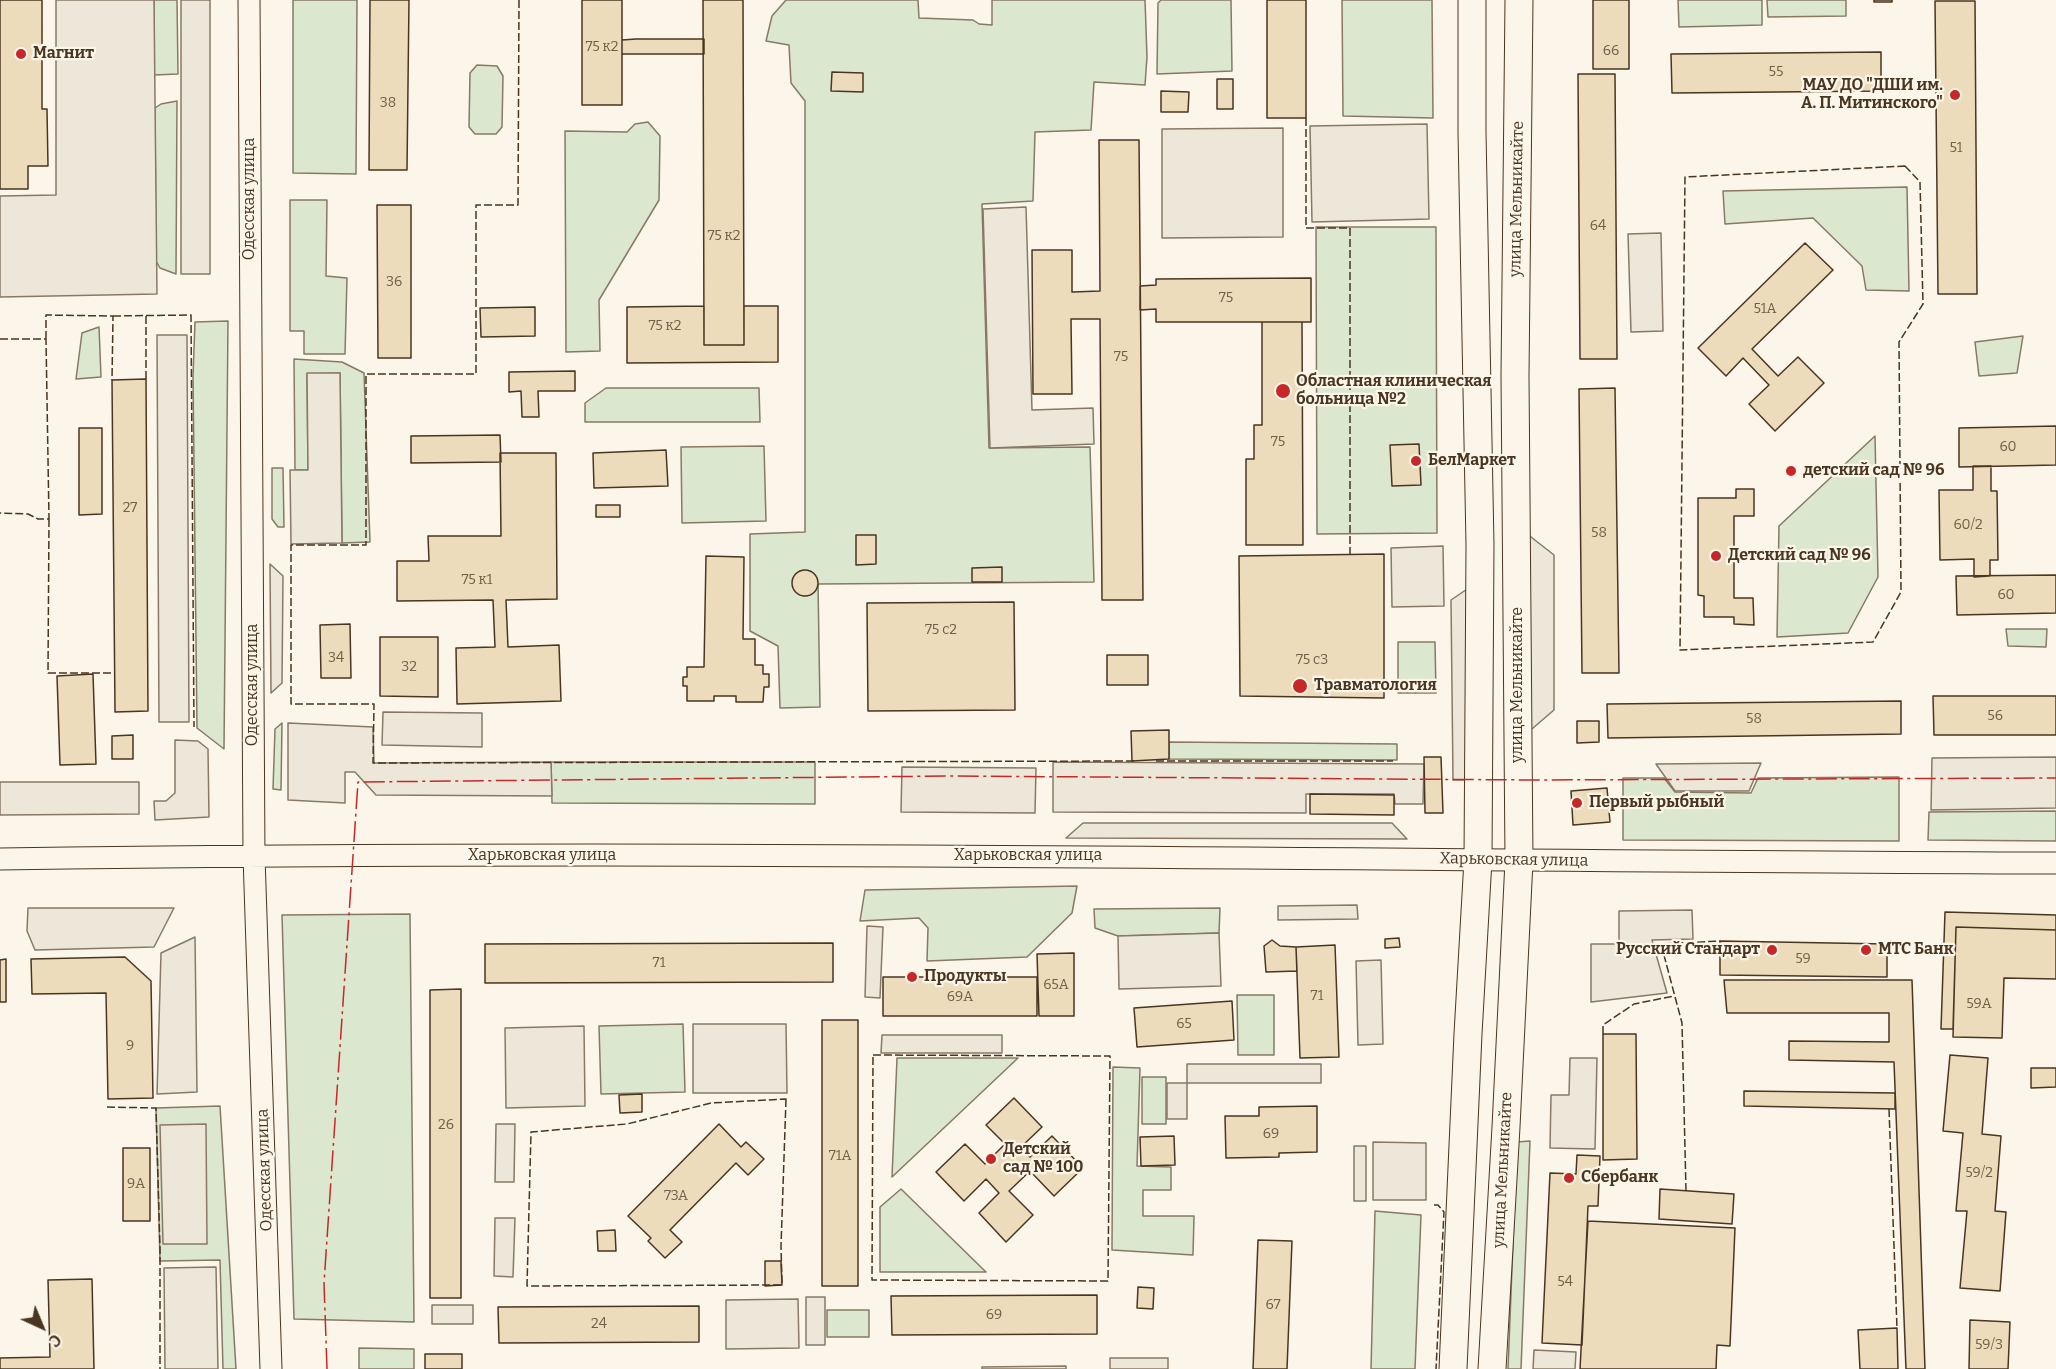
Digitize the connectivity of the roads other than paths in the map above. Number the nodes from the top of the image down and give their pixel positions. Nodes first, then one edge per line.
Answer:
1 (249, 0) edge
2 (1472, 0) edge
3 (1519, 0) edge
4 (1479, 619) junction
5 (1518, 619) junction
6 (254, 855) junction
7 (0, 860) edge
8 (1478, 860) junction
9 (1519, 861) junction
10 (2056, 863) edge
11 (271, 1369) edge
12 (1453, 1369) edge
13 (1492, 1369) edge

1 - 6 street, Одесская улица
2 - 4 main road
3 - 5 main road, улица Мельникайте
4 - 5 main road
4 - 8 main road
5 - 9 main road, улица Мельникайте
6 - 7 street, Харьковская улица
6 - 8 street, Харьковская улица
6 - 11 street, Одесская улица
8 - 9 street, Харьковская улица
8 - 12 main road
9 - 10 street, Харьковская улица
9 - 13 main road, улица Мельникайте

